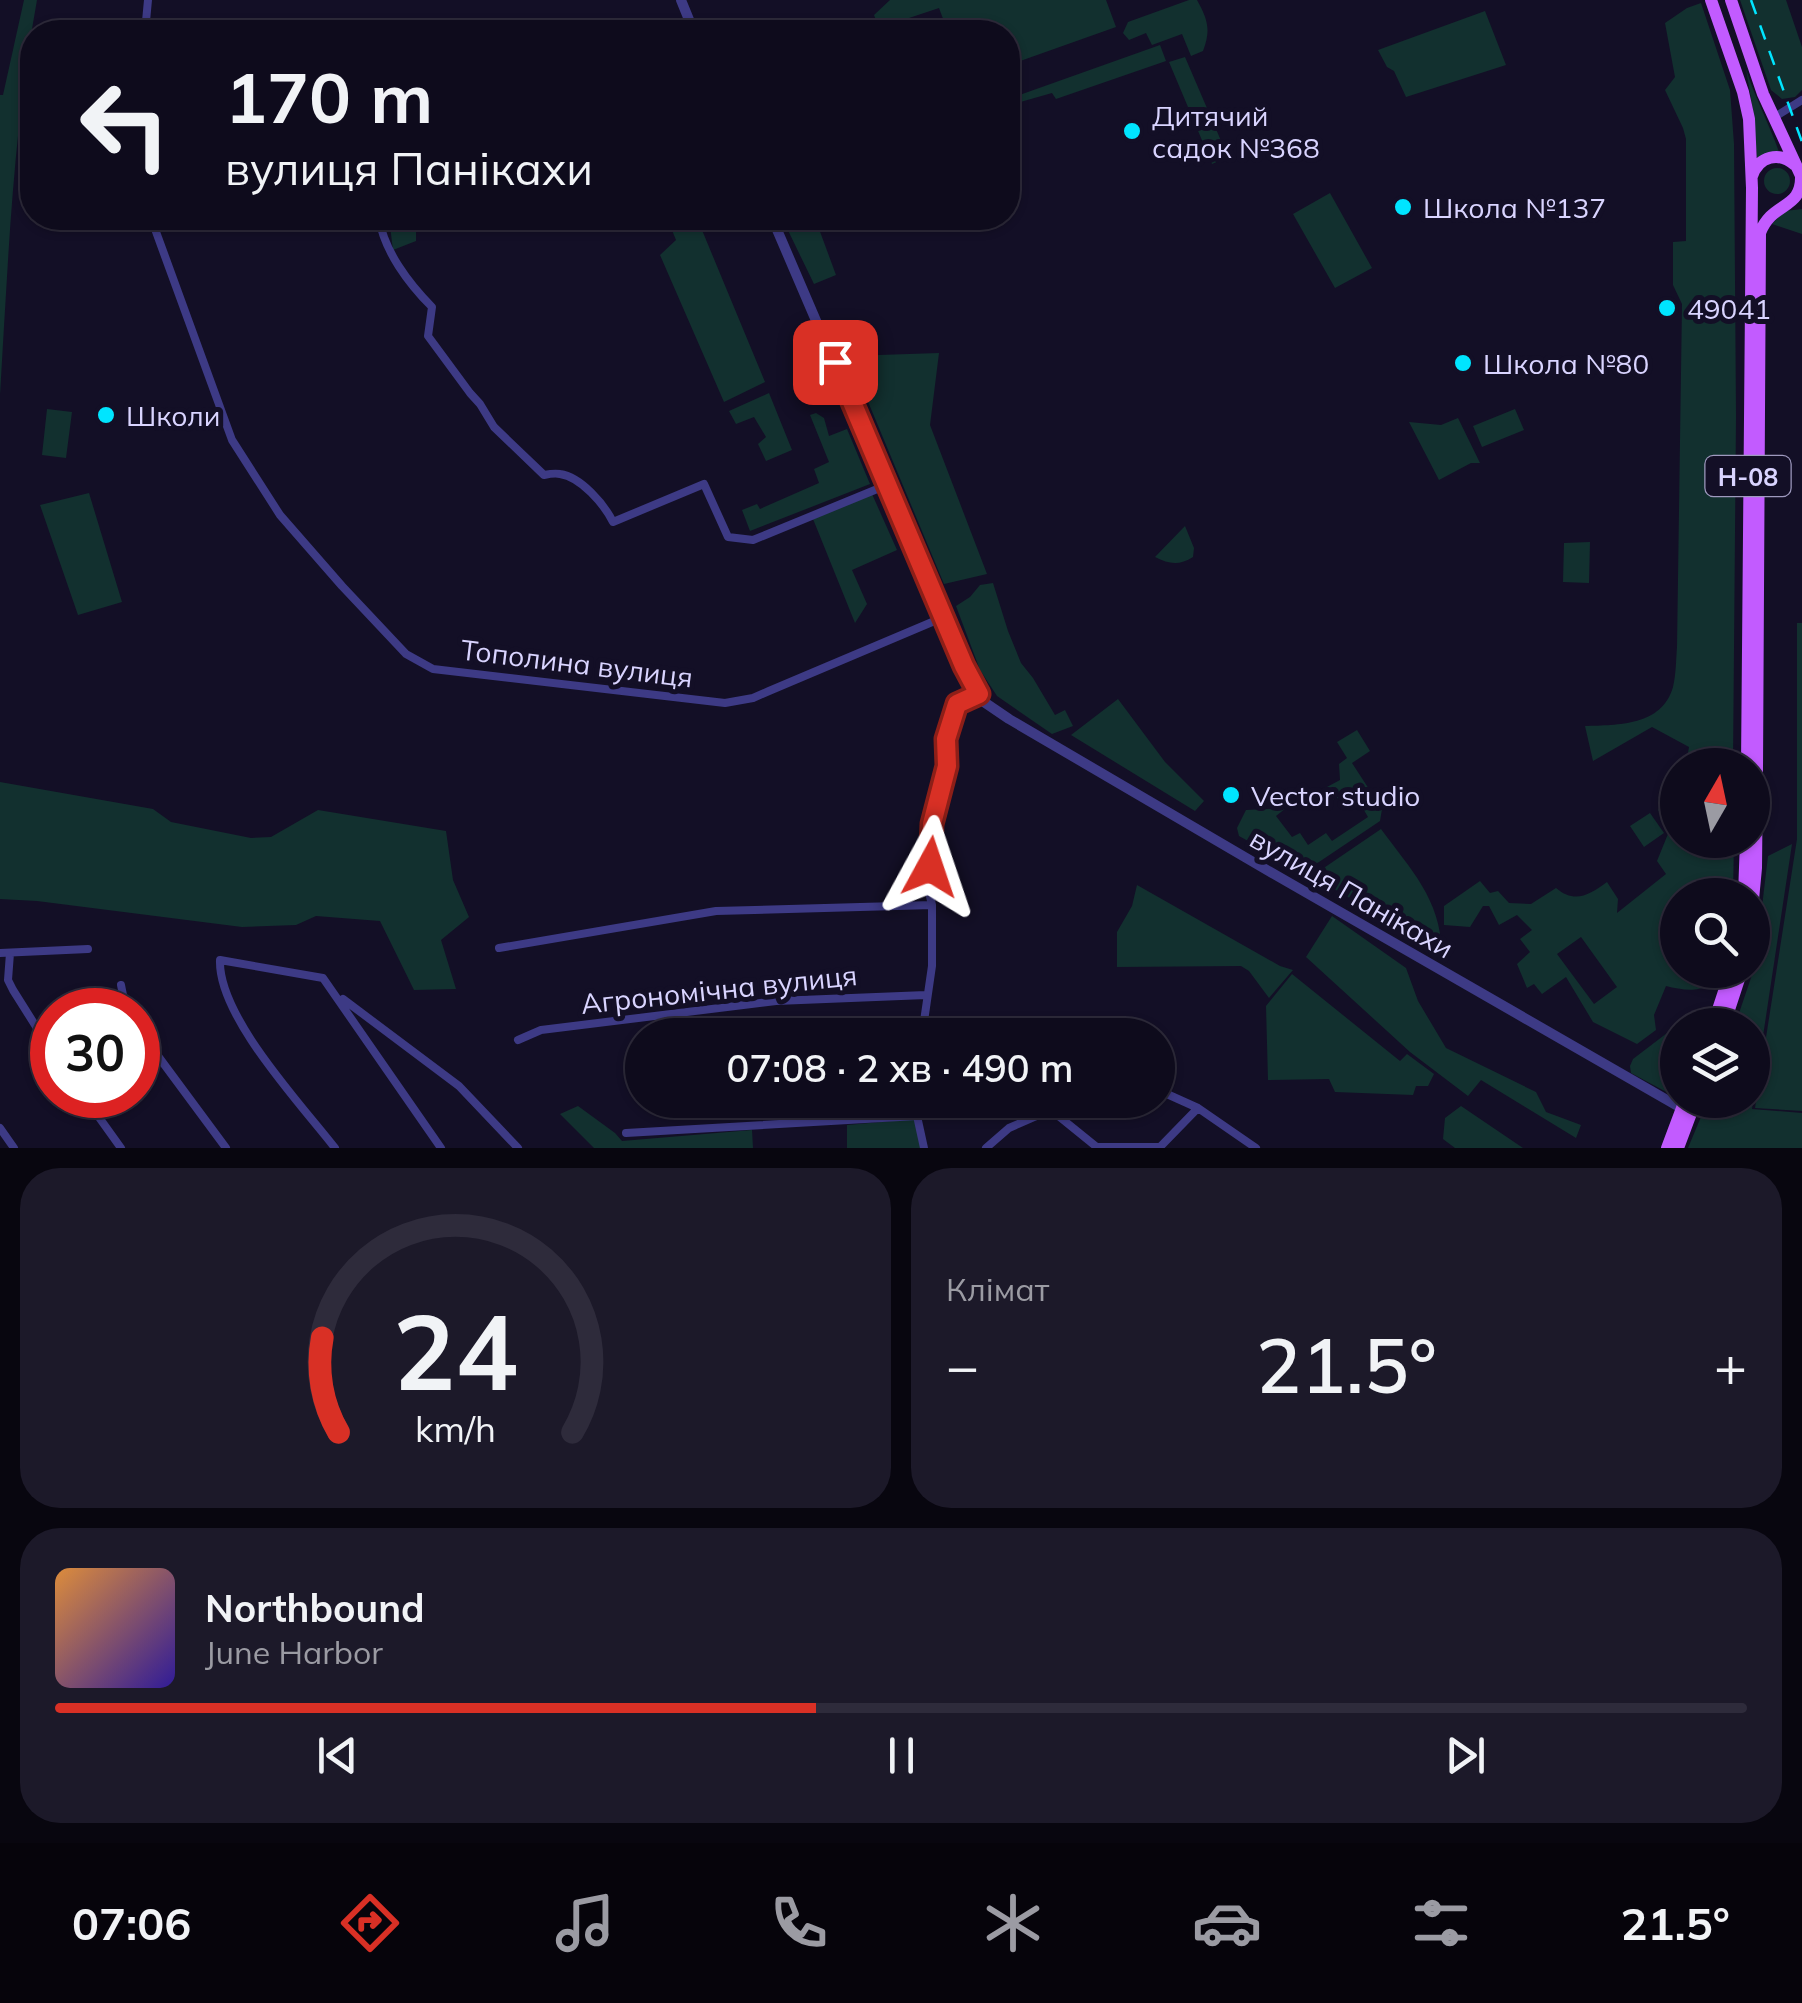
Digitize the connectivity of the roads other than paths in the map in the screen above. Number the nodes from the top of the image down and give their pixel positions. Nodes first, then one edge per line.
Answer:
1 (1712, 0) edge
2 (1730, 0) edge
3 (1802, 100) edge
4 (1774, 118) junction
5 (1800, 173) edge
6 (1751, 183) junction
7 (1792, 204) edge
8 (155, 230) edge
9 (381, 230) edge
10 (777, 230) edge
11 (1753, 458) junction
12 (887, 485) junction
13 (944, 617) junction
14 (979, 694) junction
15 (1752, 748) edge
16 (1749, 858) edge
17 (1751, 858) edge
18 (1751, 868) junction
19 (1748, 878) edge
20 (1751, 878) edge
21 (932, 905) junction
22 (499, 948) dead end
23 (88, 949) dead end
24 (5, 953) edge
25 (121, 984) dead end
26 (122, 988) edge
27 (335, 992) junction
28 (926, 995) junction
29 (30, 1017) edge
30 (924, 1018) edge
31 (518, 1040) dead end
32 (160, 1059) edge
33 (1660, 1089) edge
34 (1175, 1098) edge
35 (1198, 1108) junction
36 (99, 1118) edge
37 (885, 1118) edge
38 (917, 1118) edge
39 (1032, 1118) edge
40 (1061, 1118) edge
41 (1683, 1118) edge
42 (1686, 1118) edge
43 (0, 1128) edge
44 (626, 1134) dead end
45 (14, 1148) edge
46 (121, 1148) edge
47 (226, 1148) edge
48 (336, 1148) edge
49 (441, 1148) edge
50 (518, 1148) edge
51 (924, 1148) edge
52 (986, 1148) edge
53 (1098, 1148) edge
54 (1160, 1148) edge
55 (1256, 1148) edge
56 (1667, 1148) edge
57 (1678, 1148) edge

1 - 6 main road, Н-08
2 - 4 main road
3 - 4 street
4 - 5 main road
5 - 6 main road
5 - 7 main road, Н-08
6 - 7 main road
6 - 11 main road, Н-08
7 - 11 main road, Н-08
8 - 13 street, Тополина вулиця
9 - 12 street
10 - 12 street, вулиця Панікахи
11 - 15 main road, Н-08
12 - 13 street, вулиця Панікахи
13 - 14 street, вулиця Панікахи
14 - 21 street
14 - 33 street, вулиця Панікахи
16 - 18 main road, Н-08
17 - 18 main road, Н-08
18 - 19 main road, Н-08
18 - 20 main road, Н-08
21 - 22 street
21 - 28 street
23 - 24 street
24 - 29 street
25 - 26 street
27 - 48 street
27 - 49 street
27 - 50 street
28 - 30 street
28 - 31 street, Агрономічна вулиця
32 - 47 street
34 - 35 street
35 - 54 street
35 - 55 street
36 - 46 street
37 - 44 street
38 - 51 street
39 - 52 street
40 - 53 street
41 - 56 main road
42 - 57 main road
43 - 45 street
53 - 54 street

